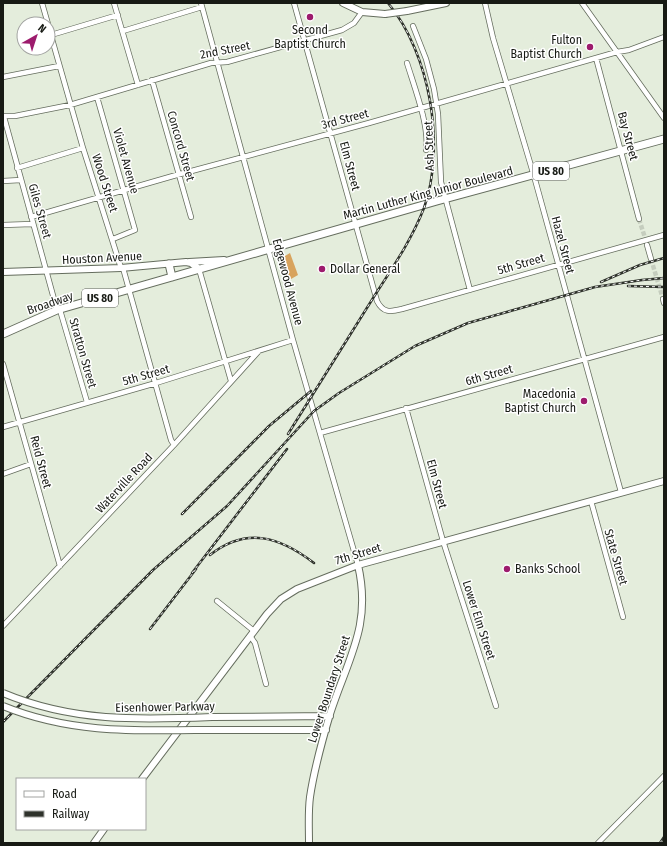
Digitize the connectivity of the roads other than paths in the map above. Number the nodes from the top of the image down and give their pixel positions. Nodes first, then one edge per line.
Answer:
1 (42, 3) edge
2 (114, 3) edge
3 (294, 3) edge
4 (343, 3) edge
5 (446, 3) edge
6 (485, 3) edge
7 (582, 3) edge
8 (201, 5) edge
9 (362, 12) junction
10 (118, 15) junction
11 (46, 16) edge
12 (413, 26) dead end
13 (123, 31) junction
14 (56, 34) edge
15 (664, 37) edge
16 (305, 42) junction
17 (617, 52) junction
18 (56, 54) edge
19 (596, 58) junction
20 (217, 62) junction
21 (407, 63) dead end
22 (59, 66) junction
23 (3, 77) edge
24 (152, 80) junction
25 (138, 84) junction
26 (506, 84) junction
27 (97, 97) junction
28 (436, 104) junction
29 (70, 105) junction
30 (420, 108) junction
31 (3, 116) edge
32 (664, 118) edge
33 (330, 134) junction
34 (664, 139) edge
35 (83, 148) junction
36 (426, 150) dead end
37 (621, 151) junction
38 (243, 157) junction
39 (17, 168) junction
40 (179, 174) junction
41 (534, 176) junction
42 (21, 180) junction
43 (3, 181) edge
44 (124, 190) junction
45 (98, 197) junction
46 (446, 199) junction
47 (30, 217) junction
48 (191, 217) dead end
49 (640, 219) tunnel mouth
50 (32, 224) junction
51 (3, 225) edge
52 (356, 225) junction
53 (664, 235) edge
54 (113, 239) junction
55 (647, 246) tunnel mouth
56 (269, 249) junction
57 (232, 259) junction
58 (651, 259) tunnel mouth
59 (186, 262) junction
60 (169, 264) junction
61 (558, 264) junction
62 (122, 268) junction
63 (199, 269) junction
64 (47, 271) junction
65 (3, 272) edge
66 (172, 277) junction
67 (130, 290) junction
68 (470, 290) junction
69 (59, 310) junction
70 (384, 310) joint
71 (3, 334) edge
72 (664, 337) edge
73 (293, 340) junction
74 (258, 352) junction
75 (583, 359) junction
76 (225, 362) junction
77 (3, 364) edge
78 (231, 381) junction
79 (156, 383) junction
80 (87, 402) junction
81 (406, 408) junction
82 (20, 422) junction
83 (3, 427) edge
84 (320, 433) junction
85 (174, 445) junction
86 (31, 464) junction
87 (3, 474) edge
88 (664, 481) edge
89 (621, 492) junction
90 (591, 501) junction
91 (443, 541) junction
92 (358, 565) junction
93 (60, 566) junction
94 (217, 601) dead end
95 (623, 617) dead end
96 (3, 626) edge
97 (254, 631) junction
98 (250, 636) junction
99 (266, 684) dead end
100 (3, 693) edge
101 (3, 706) edge
102 (496, 706) dead end
103 (330, 716) junction
104 (326, 730) junction
105 (664, 776) edge
106 (143, 778) edge
107 (103, 830) edge
108 (94, 843) edge
109 (310, 843) edge
110 (598, 843) edge

1 - 11 street, Wood Street
2 - 10 street
3 - 16 street, Elm Street
4 - 9 street
5 - 9 street, bridge
6 - 26 street, Hazel Street
7 - 17 street
8 - 13 street
8 - 20 street, Edgewood Avenue
9 - 16 street, 2nd Street
10 - 13 street
10 - 14 street
12 - 28 street, Ash Street
13 - 25 street
15 - 17 street, 3rd Street
16 - 20 street, 2nd Street
16 - 33 street, Elm Street
17 - 19 street, 3rd Street
17 - 32 street
18 - 22 street, Wood Street
19 - 26 street, 3rd Street
19 - 37 street, Bay Street
20 - 24 street, 2nd Street
20 - 38 street, Edgewood Avenue
21 - 30 street, Ash Street
22 - 23 street
22 - 29 street, Wood Street
24 - 25 street, 2nd Street
24 - 40 street, Concord Street
25 - 27 street, 2nd Street
26 - 28 street, 3rd Street
26 - 41 street, Hazel Street
27 - 29 street, 2nd Street
27 - 44 street, Violet Avenue
28 - 30 street, 3rd Street
28 - 46 street, Ash Street
29 - 31 street, 2nd Street
29 - 35 street, Wood Street
30 - 33 street, 3rd Street
30 - 36 street, Ash Street
31 - 39 street, Giles Street
33 - 38 street, 3rd Street
33 - 52 street, Elm Street
34 - 37 main road, Martin Luther King Junior Boulevard / US 80
35 - 39 street
35 - 45 street, Wood Street
37 - 41 main road, Martin Luther King Junior Boulevard / US 80
37 - 49 street, Bay Street
38 - 40 street, 3rd Street
38 - 56 street, Edgewood Avenue
39 - 42 street, Giles Street
40 - 44 street, 3rd Street
40 - 48 street, Concord Street
41 - 46 main road, Martin Luther King Junior Boulevard / US 80
41 - 61 street, Hazel Street
42 - 43 street
42 - 47 street, Giles Street
44 - 45 street, 3rd Street
44 - 54 street, Violet Avenue
45 - 47 street, 3rd Street
45 - 54 street, Wood Street
46 - 52 main road, Martin Luther King Junior Boulevard / US 80
46 - 68 street, Ash Street
47 - 50 street, Giles Street
50 - 51 street
50 - 64 street, Giles Street
52 - 56 main road, Martin Luther King Junior Boulevard / US 80
52 - 70 street, Elm Street
53 - 61 street, 5th Street
54 - 62 street, Wood Street
55 - 58 street
56 - 57 main road, Martin Luther King Junior Boulevard / US 80
56 - 73 street, Edgewood Avenue
57 - 59 street, Houston Avenue
57 - 63 main road, Martin Luther King Junior Boulevard / US 80
59 - 60 street, Houston Avenue
59 - 63 street
60 - 62 street, Houston Avenue
60 - 66 main road
61 - 68 street, 5th Street
61 - 75 street, Hazel Street
62 - 64 street, Houston Avenue
62 - 67 street, Wood Street
63 - 66 main road, Broadway / US 80
63 - 76 street
64 - 65 street, Houston Avenue
64 - 69 street, Giles Street
66 - 67 main road, Broadway / US 80
67 - 69 main road, Broadway / US 80
67 - 79 street, Wood Street
68 - 70 street, 5th Street
69 - 71 main road, Broadway / US 80
69 - 80 street, Stratton Street
72 - 75 street, 6th Street
73 - 74 street, 5th Street
73 - 84 street, Edgewood Avenue
74 - 76 street, 5th Street
74 - 78 street, Waterville Road
75 - 81 street, 6th Street
75 - 89 street, Hazel Street
76 - 78 street
76 - 79 street, 5th Street
77 - 82 street, Reid Street
78 - 85 street, Waterville Road
79 - 80 street, 5th Street
79 - 85 street, Wood Street
80 - 82 street, 5th Street
81 - 84 street, 6th Street
81 - 91 street, Elm Street
82 - 83 street, 5th Street
82 - 86 street, Reid Street
84 - 92 street, Edgewood Avenue
85 - 93 street, Waterville Road
86 - 87 street
86 - 93 street, Reid Street
88 - 89 street, 7th Street
89 - 90 street, 7th Street
90 - 91 street, 7th Street
90 - 95 street, State Street
91 - 92 street, 7th Street
91 - 102 street, Lower Elm Street
92 - 97 street, 7th Street
92 - 103 street, Lower Boundary Street
93 - 96 street, Waterville Road
94 - 97 street
97 - 98 street, 7th Street
98 - 99 street
98 - 106 street, 7th Street
100 - 103 street, Eisenhower Parkway, bridge
101 - 104 street, Eisenhower Parkway, bridge
103 - 104 street, Lower Boundary Street
104 - 109 street, Lower Boundary Street
105 - 110 street
107 - 108 street

